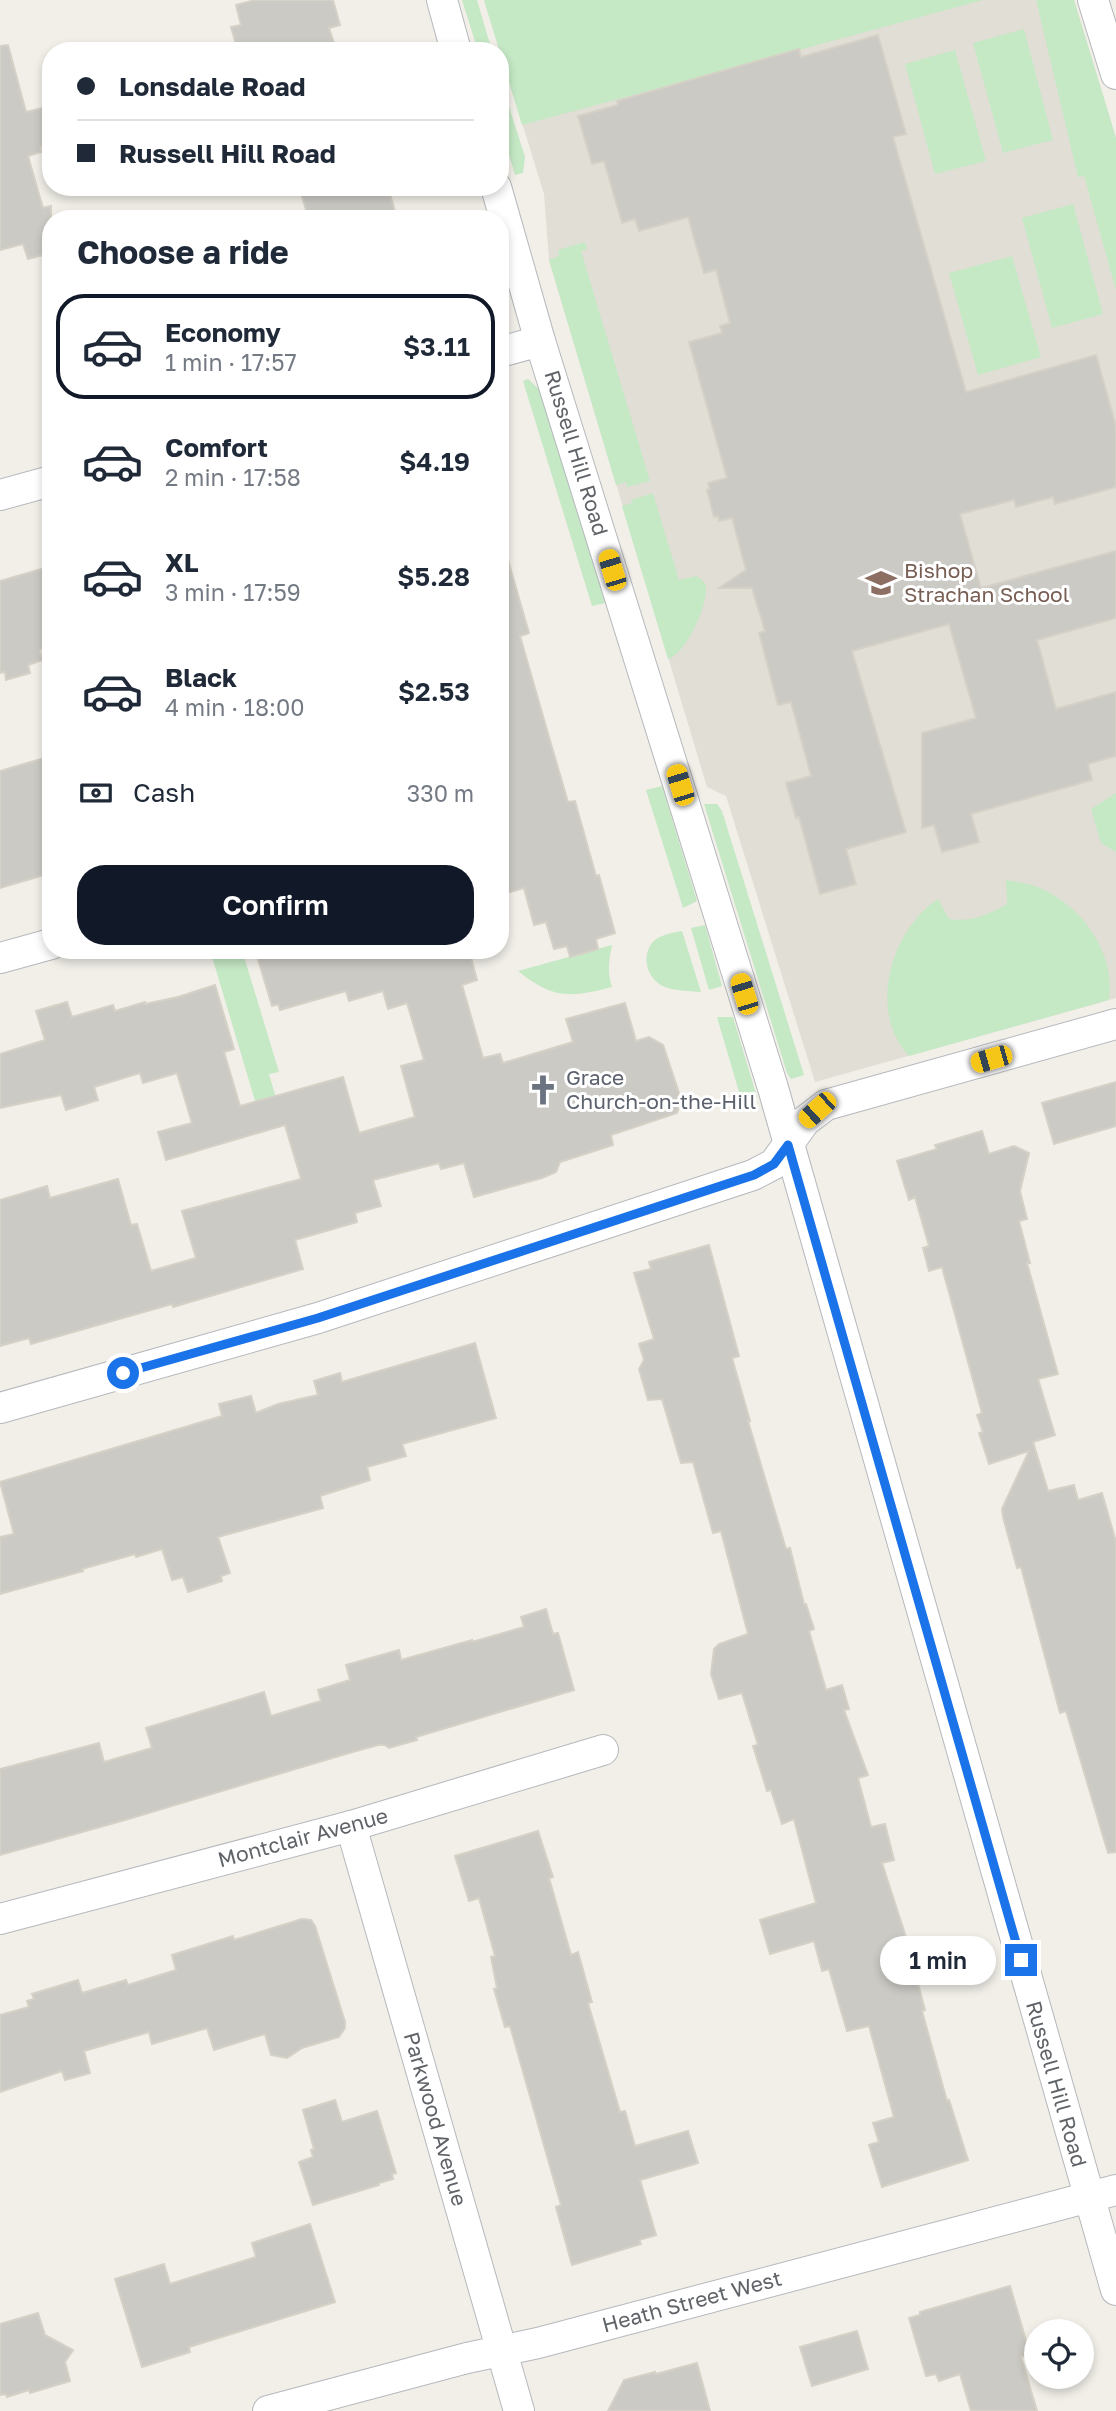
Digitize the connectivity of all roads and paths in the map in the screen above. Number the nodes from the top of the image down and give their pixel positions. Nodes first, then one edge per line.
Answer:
1 (442, 0) edge
2 (1093, 0) edge
3 (454, 42) edge
4 (1116, 74) edge
5 (509, 232) edge
6 (540, 341) junction
7 (509, 350) edge
8 (42, 483) edge
9 (0, 495) edge
10 (42, 946) edge
11 (0, 958) edge
12 (1116, 1024) edge
13 (788, 1145) junction
14 (0, 1408) edge
15 (603, 1750) dead end
16 (351, 1826) junction
17 (0, 1919) edge
18 (1102, 2193) edge
19 (1116, 2290) edge
20 (502, 2351) junction
21 (268, 2411) edge
22 (519, 2411) edge

1 - 3 street
2 - 4 street
5 - 6 street, Russell Hill Road
6 - 7 street
6 - 13 street, Russell Hill Road
8 - 9 street
10 - 11 street
12 - 13 street
13 - 14 street
13 - 18 street, Russell Hill Road
15 - 16 street, Montclair Avenue
16 - 17 street, Montclair Avenue
16 - 20 street, Parkwood Avenue
18 - 19 street, Russell Hill Road
18 - 20 street, Heath Street West
20 - 21 street, Heath Street West
20 - 22 street, Parkwood Avenue

